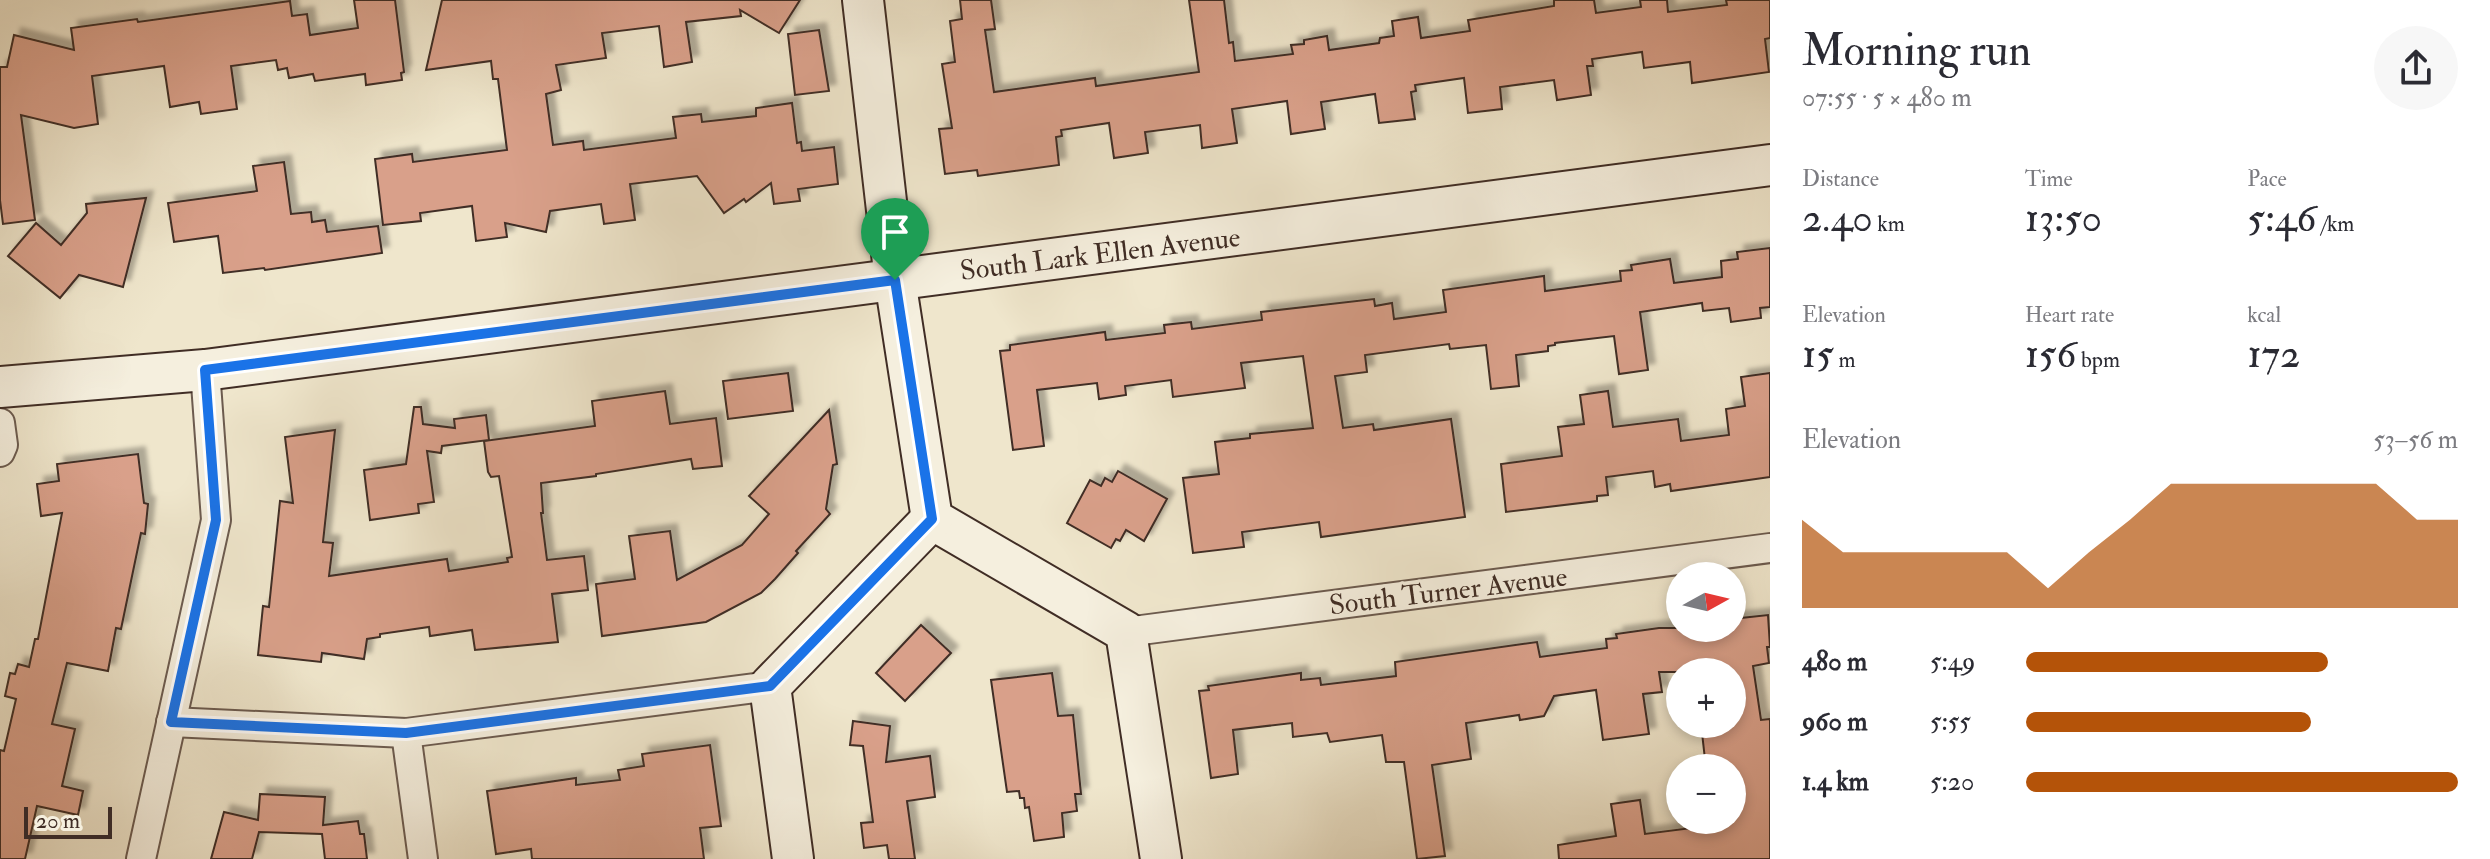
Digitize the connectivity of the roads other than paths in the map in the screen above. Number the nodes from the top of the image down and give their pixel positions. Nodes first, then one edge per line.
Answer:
1 (863, 0) edge
2 (1770, 165) edge
3 (895, 280) junction
4 (205, 370) junction
5 (0, 387) edge
6 (0, 423) edge
7 (0, 452) edge
8 (932, 519) junction
9 (1770, 548) edge
10 (1126, 632) junction
11 (770, 686) junction
12 (171, 722) junction
13 (406, 733) junction
14 (141, 859) edge
15 (423, 859) edge
16 (793, 859) edge
17 (1161, 859) edge

1 - 3 street
2 - 3 street, South Lark Ellen Avenue
3 - 4 street, South Lark Ellen Avenue
3 - 8 street
4 - 5 street, South Lark Ellen Avenue
4 - 12 street
6 - 7 street
8 - 10 street
8 - 11 street
9 - 10 street, South Turner Avenue
10 - 17 street
11 - 13 street
11 - 16 street
12 - 13 street
12 - 14 street
13 - 15 street

